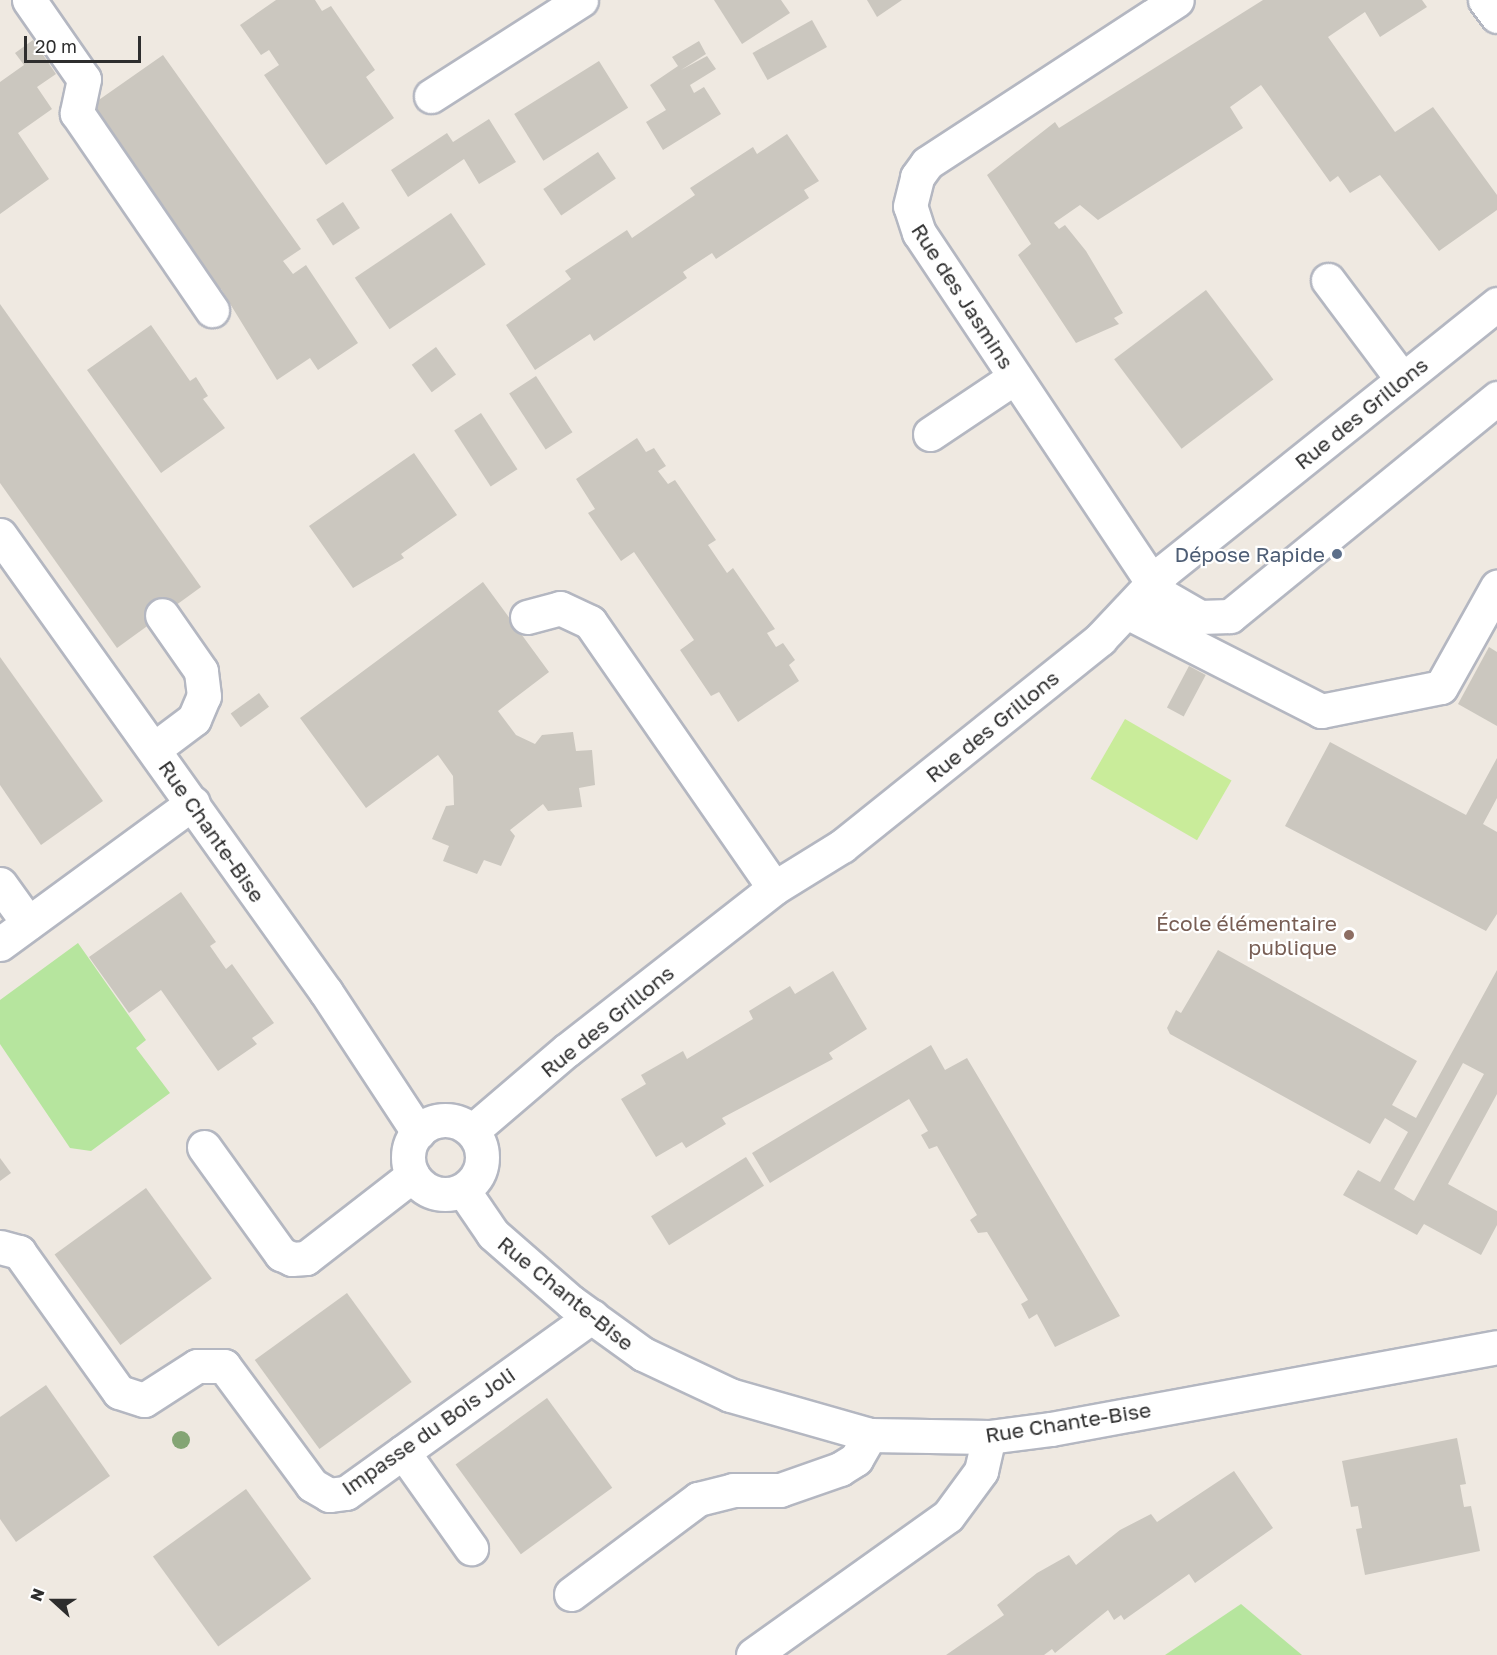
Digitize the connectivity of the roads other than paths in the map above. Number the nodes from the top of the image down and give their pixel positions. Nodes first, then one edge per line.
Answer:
1 (29, 0) edge
2 (581, 0) edge
3 (1177, 0) edge
4 (1485, 0) edge
5 (1497, 16) edge
6 (431, 96) dead end
7 (1328, 280) dead end
8 (212, 310) dead end
9 (1492, 317) edge
10 (1015, 377) junction
11 (1402, 380) junction
12 (1497, 398) edge
13 (930, 434) dead end
14 (0, 535) edge
15 (1150, 584) junction
16 (1497, 587) edge
17 (1129, 613) junction
18 (162, 615) dead end
19 (527, 618) dead end
20 (154, 750) junction
21 (193, 803) junction
22 (0, 884) edge
23 (774, 888) junction
24 (28, 923) junction
25 (0, 944) edge
26 (472, 1131) junction
27 (418, 1132) junction
28 (204, 1147) dead end
29 (413, 1175) junction
30 (463, 1190) junction
31 (0, 1247) edge
32 (592, 1316) junction
33 (1497, 1347) edge
34 (870, 1435) junction
35 (989, 1437) junction
36 (403, 1452) junction
37 (471, 1548) dead end
38 (571, 1594) dead end
39 (753, 1655) edge

1 - 8 street
2 - 6 street
3 - 10 street, Rue des Jasmins
4 - 5 street
7 - 11 street
9 - 11 street, Rue des Grillons
10 - 13 street
10 - 15 street, Rue des Jasmins
11 - 15 street, Rue des Grillons
12 - 15 street
14 - 20 street, Rue Chante-Bise
15 - 17 street, Rue des Grillons
16 - 17 street
17 - 23 street, Rue des Grillons
18 - 20 street
19 - 23 street
20 - 21 street, Rue Chante-Bise
21 - 24 street
21 - 27 street, Rue Chante-Bise
22 - 24 street
23 - 26 street, Rue des Grillons
24 - 25 street
26 - 27 street
26 - 30 street
27 - 29 street
28 - 29 street
29 - 30 street
30 - 32 street, Rue Chante-Bise
31 - 36 street, Impasse du Bois Joli
32 - 34 street, Rue Chante-Bise
32 - 36 street, Impasse du Bois Joli
33 - 35 street, Rue Chante-Bise
34 - 35 street, Rue Chante-Bise
34 - 38 street
35 - 39 street
36 - 37 street

